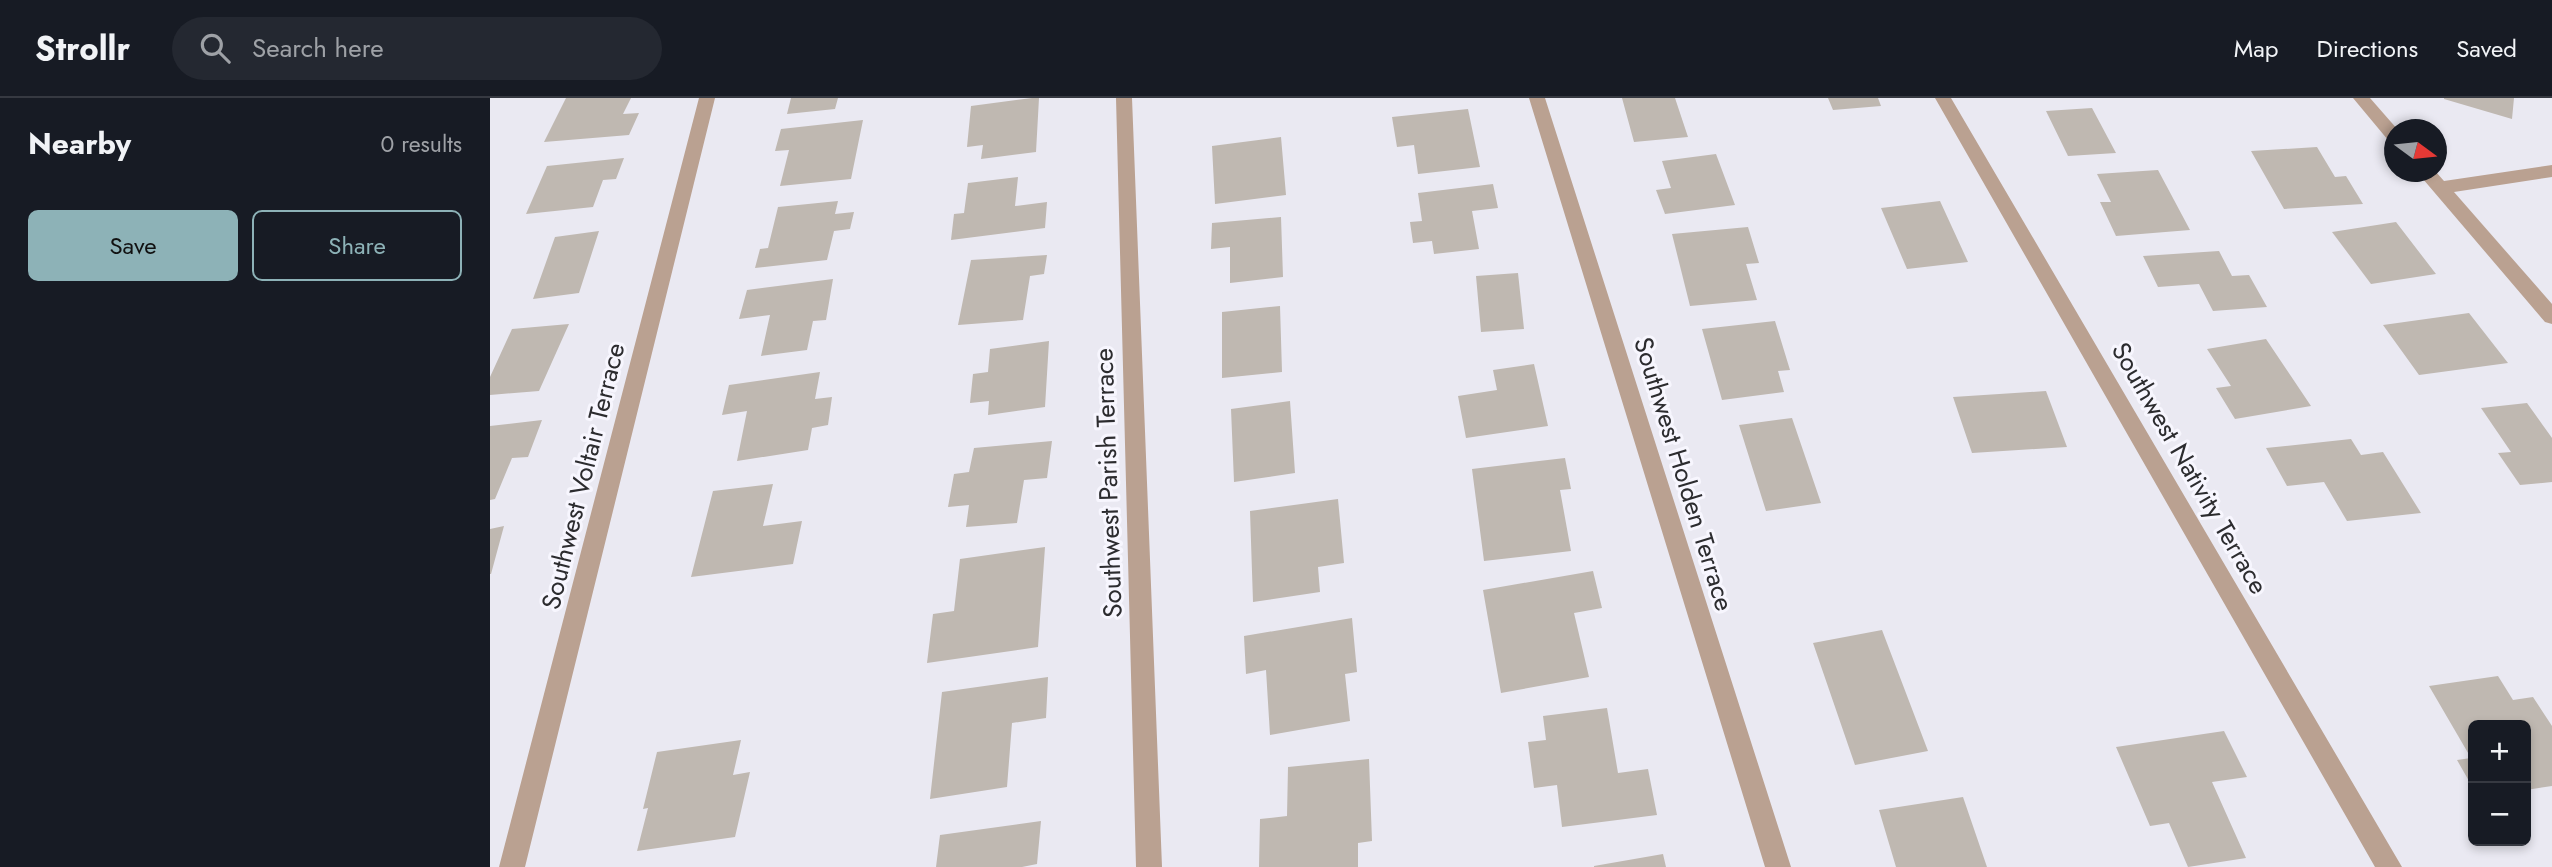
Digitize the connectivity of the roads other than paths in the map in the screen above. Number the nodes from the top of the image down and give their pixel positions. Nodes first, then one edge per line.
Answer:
1 (707, 98) edge
2 (1124, 98) edge
3 (1537, 98) edge
4 (1943, 98) edge
5 (2361, 98) edge
6 (2384, 124) edge
7 (2552, 170) edge
8 (2435, 182) edge
9 (2440, 188) junction
10 (2552, 317) edge
11 (512, 867) edge
12 (1149, 867) edge
13 (1778, 867) edge
14 (2389, 867) edge

1 - 11 street, Southwest Voltair Terrace
2 - 12 street, Southwest Parish Terrace
3 - 13 street, Southwest Holden Terrace
4 - 14 street, Southwest Nativity Terrace
5 - 6 street
7 - 9 street
8 - 9 street
9 - 10 street

